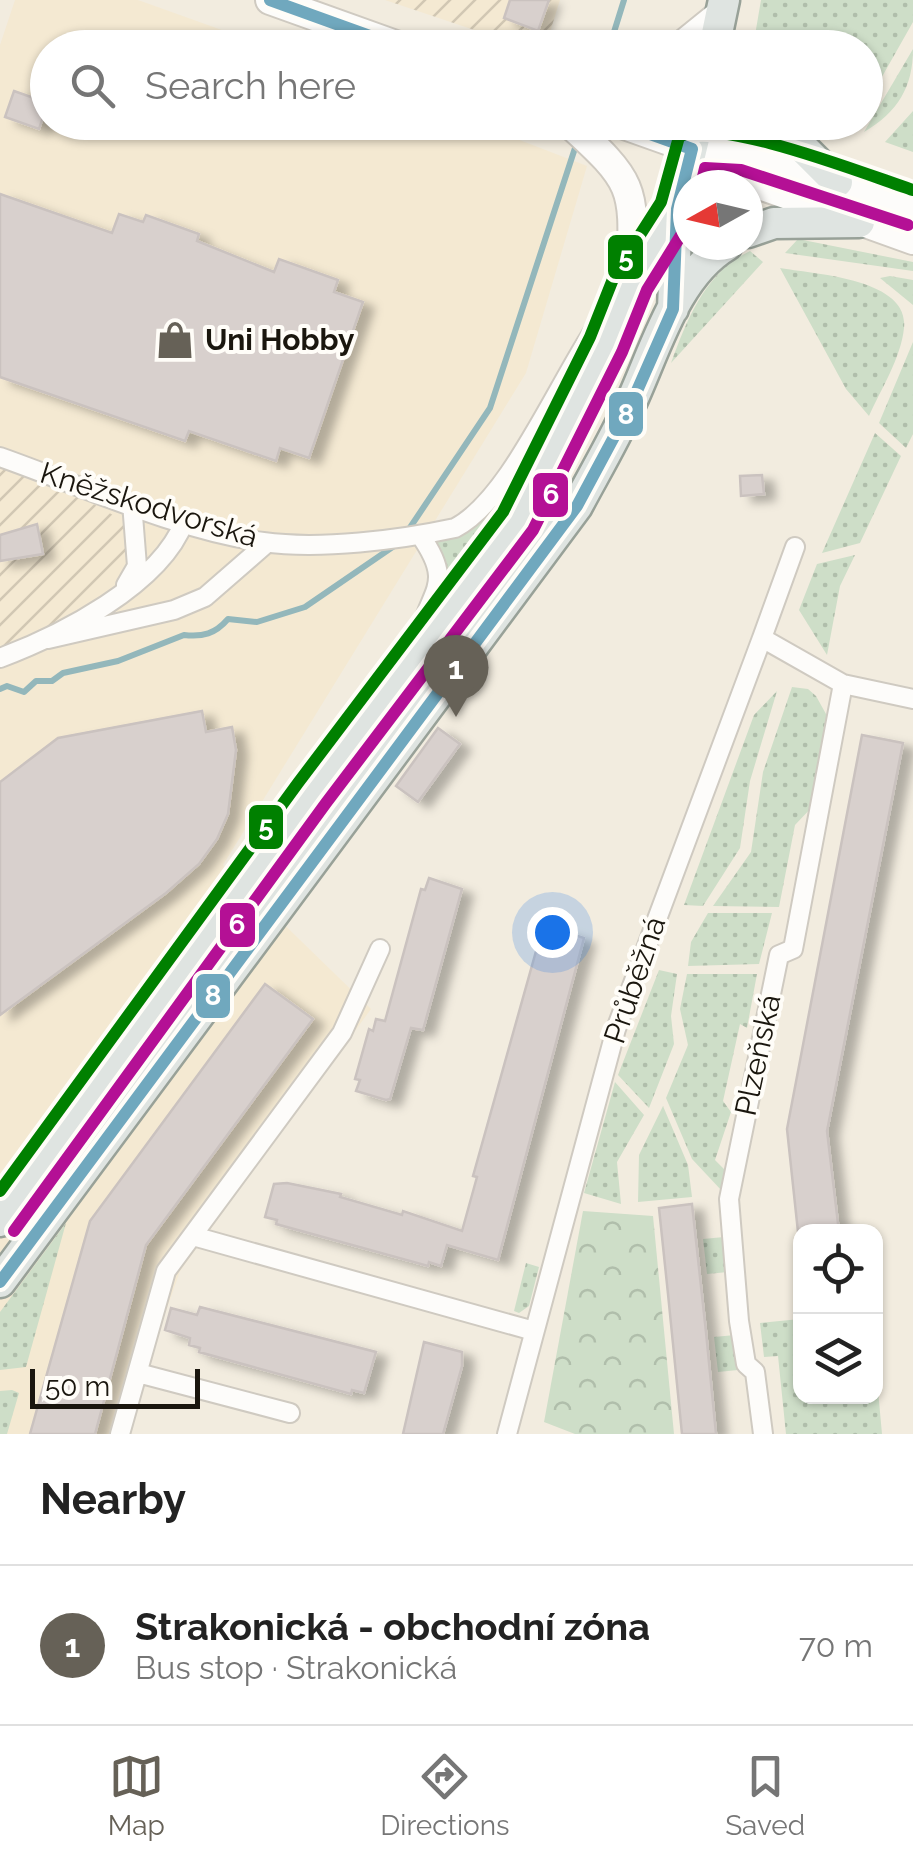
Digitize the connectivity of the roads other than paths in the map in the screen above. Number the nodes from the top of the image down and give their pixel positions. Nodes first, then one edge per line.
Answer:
1 (270, 0) edge
2 (722, 7) edge
3 (354, 30) edge
4 (698, 30) edge
5 (588, 140) edge
6 (694, 140) edge
7 (699, 140) edge
8 (707, 140) edge
9 (795, 140) edge
10 (687, 170) edge
11 (836, 182) junction
12 (913, 208) edge
13 (673, 215) edge
14 (858, 222) junction
15 (763, 227) edge
16 (913, 240) edge
17 (675, 260) edge
18 (708, 260) edge
19 (631, 282) junction
20 (673, 309) junction
21 (0, 457) edge
22 (132, 504) junction
23 (184, 522) junction
24 (418, 535) junction
25 (268, 543) junction
26 (796, 546) dead end
27 (122, 592) junction
28 (762, 638) junction
29 (48, 640) junction
30 (418, 654) junction
31 (0, 658) edge
32 (843, 684) junction
33 (913, 698) edge
34 (380, 949) dead end
35 (0, 1222) edge
36 (193, 1236) junction
37 (0, 1282) edge
38 (534, 1331) junction
39 (138, 1373) junction
40 (290, 1413) dead end
41 (120, 1434) edge
42 (508, 1434) edge
43 (763, 1434) edge

1 - 3 street
2 - 4 street
5 - 19 street
6 - 10 main road
7 - 14 street
8 - 11 street
9 - 11 main road
11 - 12 street
13 - 19 main road
14 - 15 main road
14 - 16 street
17 - 20 main road
18 - 20 main road
19 - 24 street, Kněžskodvorská
19 - 30 main road
20 - 37 main road
21 - 22 street, Kněžskodvorská
22 - 23 street, Kněžskodvorská
22 - 27 street
23 - 25 street, Kněžskodvorská
23 - 27 street
24 - 25 street, Kněžskodvorská
24 - 30 street
25 - 29 street
26 - 28 street, Průběžná
27 - 29 street
28 - 32 street
28 - 38 street, Průběžná
29 - 31 street
30 - 35 main road
32 - 33 street
32 - 43 street, Plzeňská
34 - 36 street
36 - 38 street
36 - 39 street
38 - 42 street, Průběžná
39 - 40 street
39 - 41 street

